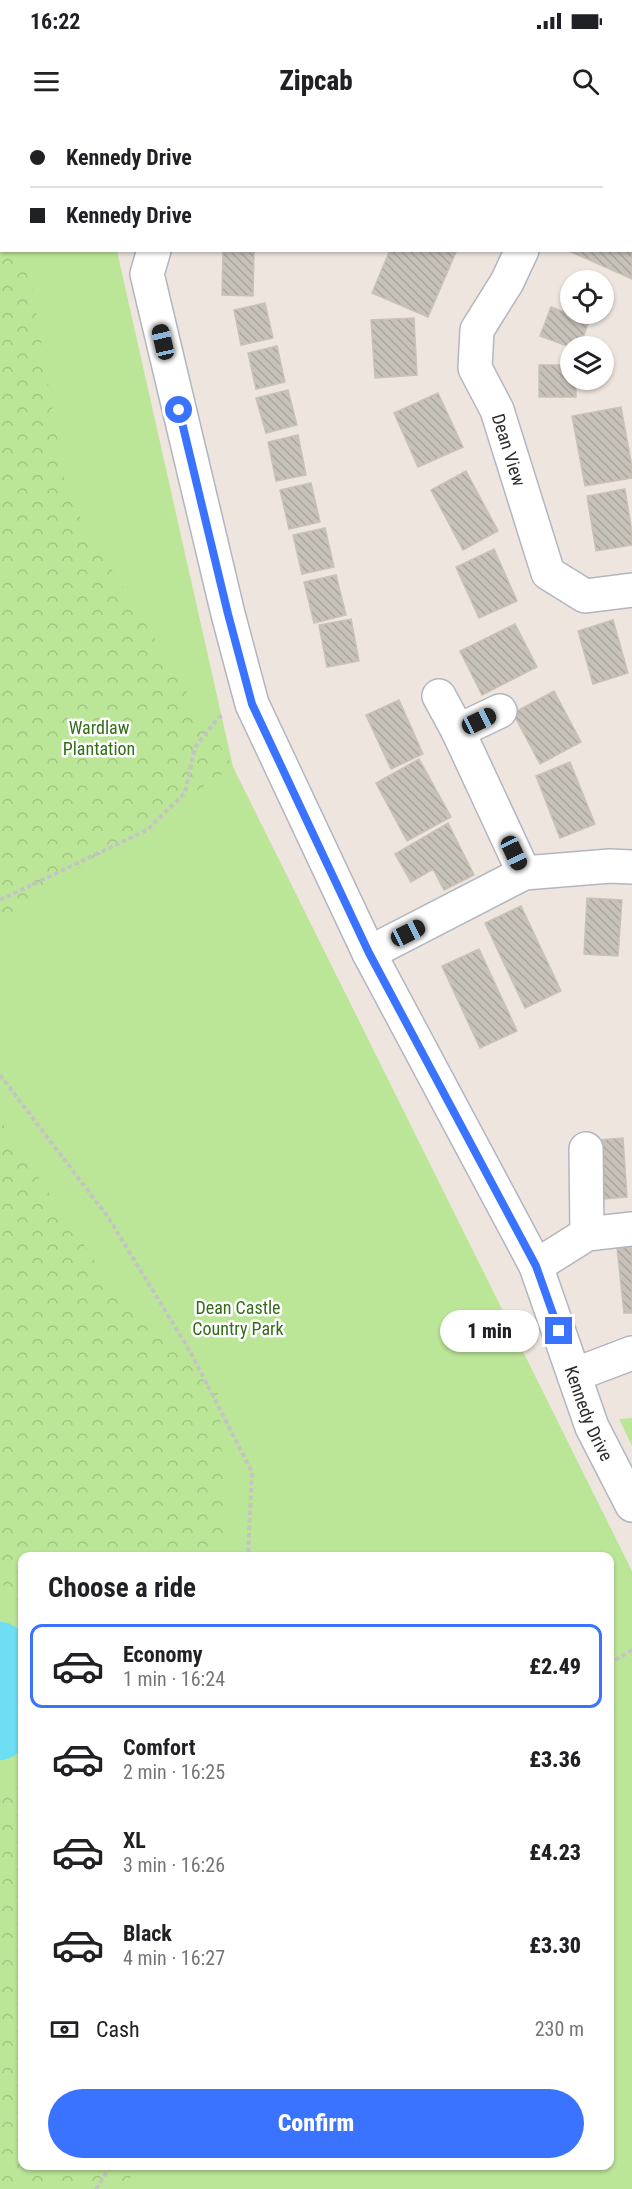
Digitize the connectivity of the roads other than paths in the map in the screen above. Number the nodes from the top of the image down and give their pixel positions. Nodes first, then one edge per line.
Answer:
1 (153, 252) edge
2 (521, 252) edge
3 (632, 590) edge
4 (439, 696) dead end
5 (500, 711) dead end
6 (458, 731) junction
7 (632, 867) edge
8 (524, 873) junction
9 (369, 953) junction
10 (586, 1149) dead end
11 (632, 1228) edge
12 (587, 1234) junction
13 (536, 1266) junction
14 (632, 1353) edge
15 (574, 1375) junction
16 (632, 1505) edge

1 - 9 street, Kennedy Drive
2 - 3 street, Dean View
4 - 6 street
5 - 6 street
6 - 8 street
7 - 8 street
8 - 9 street
9 - 13 street, Kennedy Drive
10 - 12 street
11 - 12 street
12 - 13 street
13 - 15 street, Kennedy Drive
14 - 15 street
15 - 16 street, Kennedy Drive

